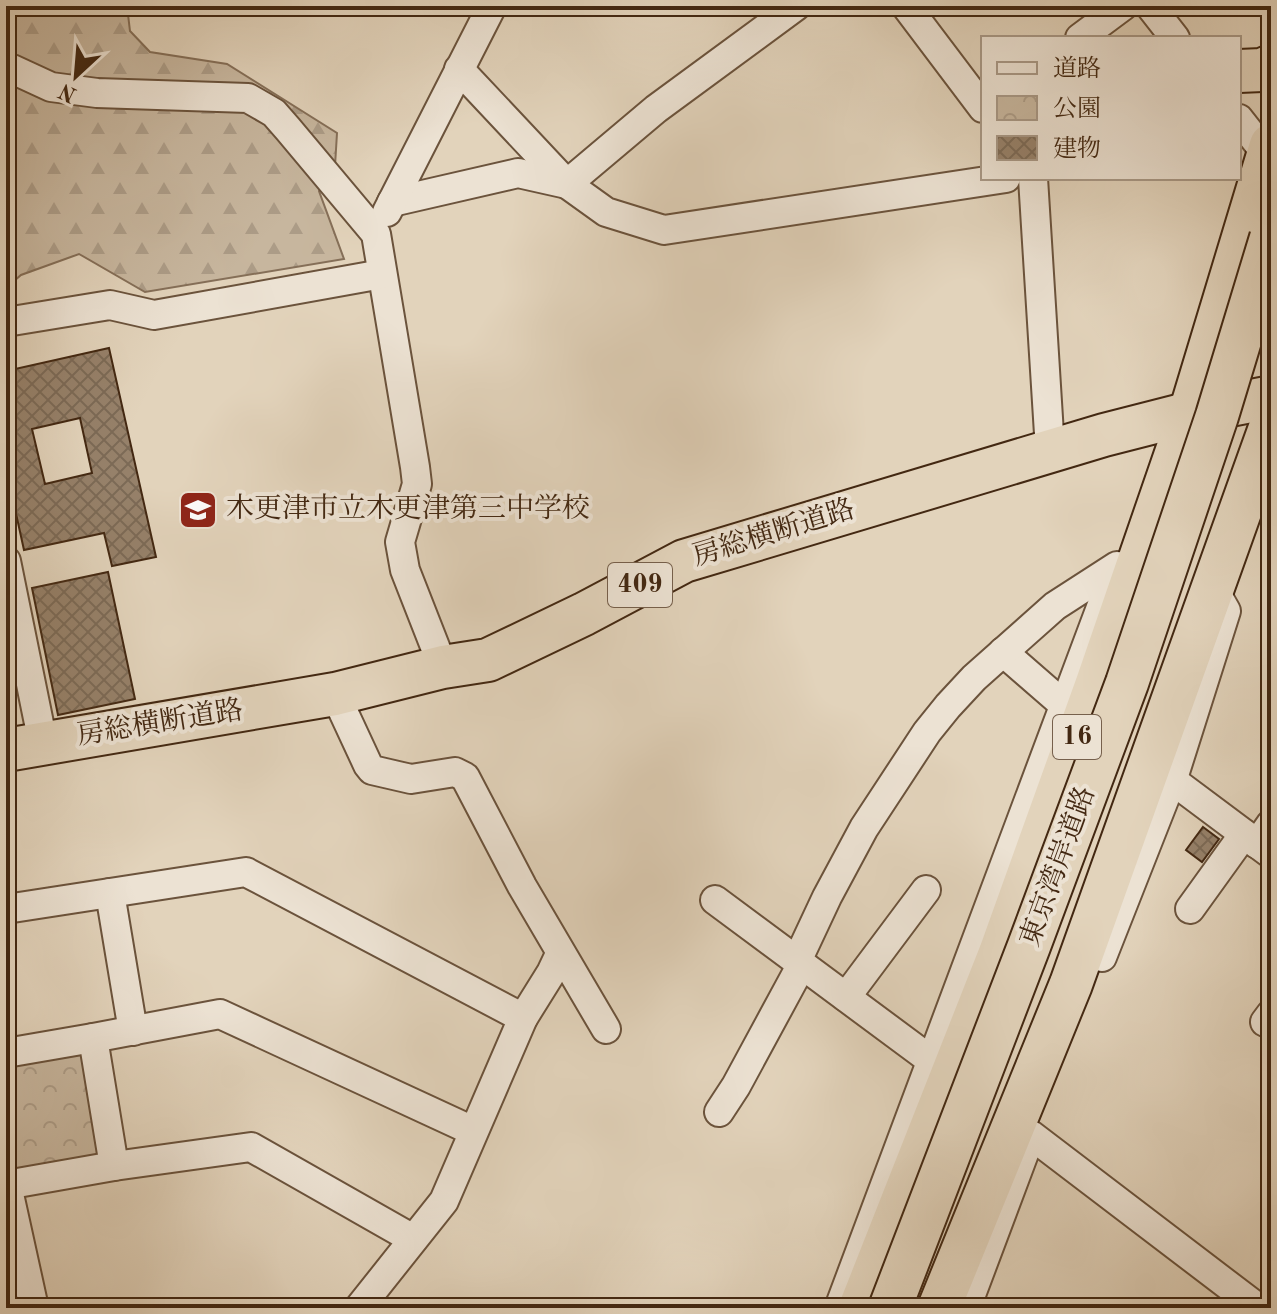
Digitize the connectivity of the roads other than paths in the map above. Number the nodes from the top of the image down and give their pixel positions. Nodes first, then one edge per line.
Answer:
1 (492, 6) edge
2 (796, 6) edge
3 (906, 6) edge
4 (1123, 6) edge
5 (1150, 6) edge
6 (1083, 36) edge
7 (1173, 36) edge
8 (1271, 66) edge
9 (12, 69) dead end
10 (459, 69) junction
11 (1241, 71) edge
12 (981, 105) edge
13 (1241, 121) edge
14 (1270, 154) edge
15 (993, 180) edge
16 (1033, 180) edge
17 (567, 184) junction
18 (392, 202) junction
19 (376, 234) junction
20 (1271, 238) edge
21 (382, 274) junction
22 (6, 322) edge
23 (1271, 334) edge
24 (1271, 397) edge
25 (1190, 413) junction
26 (1271, 425) edge
27 (1050, 450) junction
28 (1128, 562) junction
29 (7, 574) edge
30 (1213, 588) junction
31 (1003, 652) junction
32 (443, 667) junction
33 (335, 694) junction
34 (1064, 705) junction
35 (24, 746) edge
36 (1172, 780) junction
37 (1261, 839) edge
38 (926, 890) dead end
39 (110, 893) junction
40 (715, 900) dead end
41 (6, 909) edge
42 (1190, 909) dead end
43 (560, 954) junction
44 (800, 962) junction
45 (846, 997) junction
46 (523, 1018) junction
47 (606, 1029) dead end
48 (133, 1031) junction
49 (93, 1038) junction
50 (6, 1053) edge
51 (932, 1061) junction
52 (719, 1112) dead end
53 (473, 1131) junction
54 (1031, 1135) junction
55 (114, 1166) junction
56 (6, 1185) edge
57 (413, 1239) junction
58 (34, 1308) edge
59 (359, 1308) edge
60 (839, 1308) edge
61 (860, 1308) edge
62 (890, 1308) edge
63 (914, 1308) edge
64 (939, 1308) edge
65 (966, 1308) edge
66 (1258, 1308) edge

1 - 10 street
2 - 17 street
3 - 12 street
4 - 6 street
5 - 7 street
8 - 11 highway
9 - 19 street
10 - 17 street
10 - 18 street
13 - 14 street
14 - 25 highway, 16
15 - 17 street
16 - 27 street
17 - 18 street
18 - 19 street
19 - 21 street
20 - 62 highway, 東京湾岸道路 / 16, bridge
21 - 22 street
21 - 32 street
23 - 63 highway, 東京湾岸道路 / 16
24 - 25 highway, 房総横断道路 / 409
25 - 27 highway, 房総横断道路 / 409
25 - 28 highway, 16
26 - 30 highway
27 - 32 highway, 房総横断道路 / 409
28 - 31 street
28 - 34 street
28 - 61 highway, 16
29 - 35 street
30 - 36 street
30 - 64 highway
31 - 34 street
31 - 44 street
32 - 33 highway, 房総横断道路 / 409
33 - 35 highway, 房総横断道路 / 409
33 - 43 street
34 - 51 street
36 - 37 street
36 - 54 street
37 - 42 street
38 - 45 street
39 - 41 street
39 - 46 street
39 - 48 street
40 - 44 street
43 - 46 street
43 - 47 street
44 - 45 street
44 - 52 street
45 - 51 street
46 - 53 street
48 - 49 street
48 - 53 street
49 - 50 street
49 - 55 street
51 - 60 street
53 - 57 street
54 - 65 street
54 - 66 street
55 - 56 street
55 - 57 street
56 - 58 street
57 - 59 street

